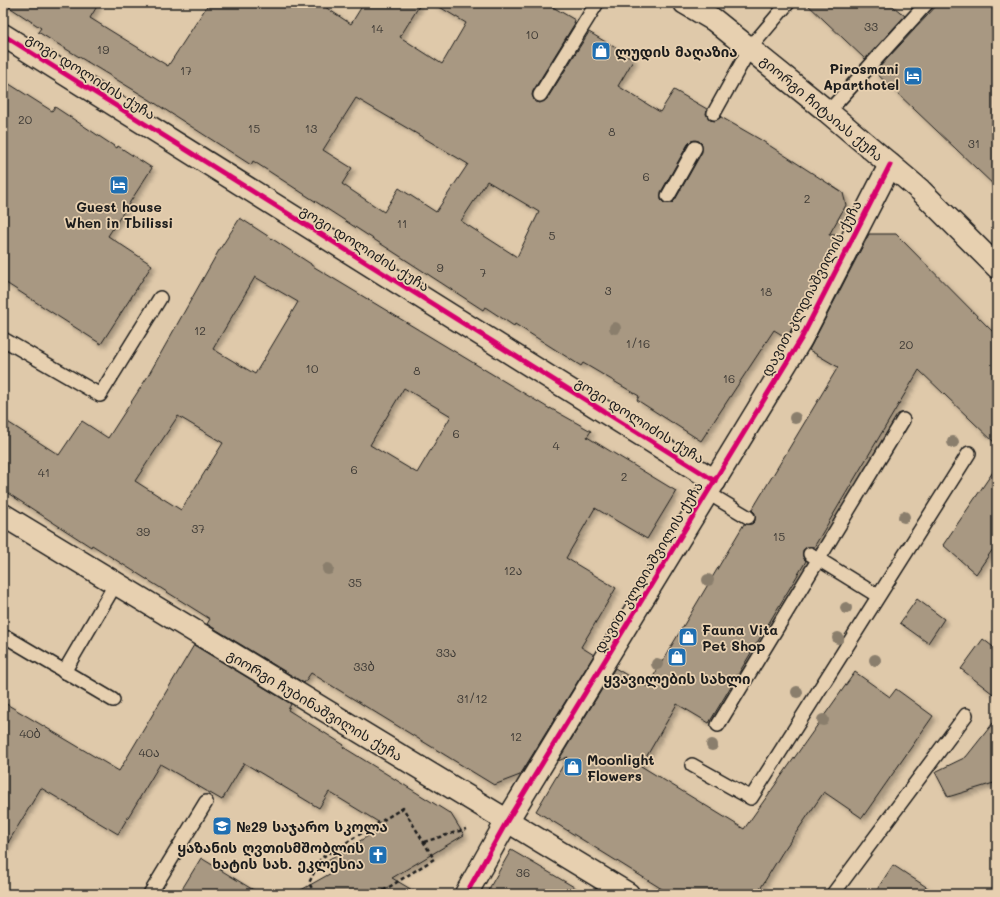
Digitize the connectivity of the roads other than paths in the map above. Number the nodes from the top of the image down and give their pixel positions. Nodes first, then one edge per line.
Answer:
1 (597, 3) edge
2 (686, 3) edge
3 (699, 3) edge
4 (788, 3) edge
5 (927, 3) edge
6 (714, 20) junction
7 (3, 35) edge
8 (750, 48) junction
9 (540, 94) dead end
10 (828, 112) junction
11 (714, 113) dead end
12 (695, 148) dead end
13 (890, 165) junction
14 (668, 196) dead end
15 (997, 267) edge
16 (160, 298) dead end
17 (3, 339) edge
18 (903, 420) dead end
19 (969, 453) dead end
20 (711, 487) junction
21 (748, 517) dead end
22 (5, 520) edge
23 (814, 557) junction
24 (116, 583) junction
25 (878, 596) junction
26 (8, 638) dead end
27 (64, 672) junction
28 (113, 700) dead end
29 (966, 715) dead end
30 (718, 725) dead end
31 (692, 765) dead end
32 (206, 802) dead end
33 (507, 821) junction
34 (150, 894) edge
35 (466, 894) edge
36 (628, 894) edge
37 (833, 894) edge

1 - 9 lane
2 - 6 street, გიორგი ჩიტაიას ქუჩა
3 - 6 street, გიორგი ჩიტაიას ქუჩა
4 - 8 lane
5 - 10 lane
6 - 8 street, გიორგი ჩიტაიას ქუჩა
7 - 20 street, გოგი დოლიძის ქუჩა
8 - 10 street, გიორგი ჩიტაიას ქუჩა
8 - 11 lane
10 - 13 street, გიორგი ჩიტაიას ქუჩა
12 - 14 lane
13 - 15 street, გიორგი ჩიტაიას ქუჩა
13 - 20 street, დავით კლდიაშვილის ქუჩა
16 - 17 lane
18 - 23 lane
19 - 25 lane
20 - 21 lane
20 - 33 street, დავით კლდიაშვილის ქუჩა
22 - 24 street, გიორგი ჩუბინაშვილის ქუჩა
23 - 25 lane
23 - 30 lane
24 - 27 lane
24 - 33 street, გიორგი ჩუბინაშვილის ქუჩა
25 - 31 lane
26 - 27 lane
27 - 28 lane
29 - 37 lane
32 - 34 lane
33 - 35 street, დავით კლდიაშვილის ქუჩა
33 - 36 street, გიორგი ჩუბინაშვილის ქუჩა

